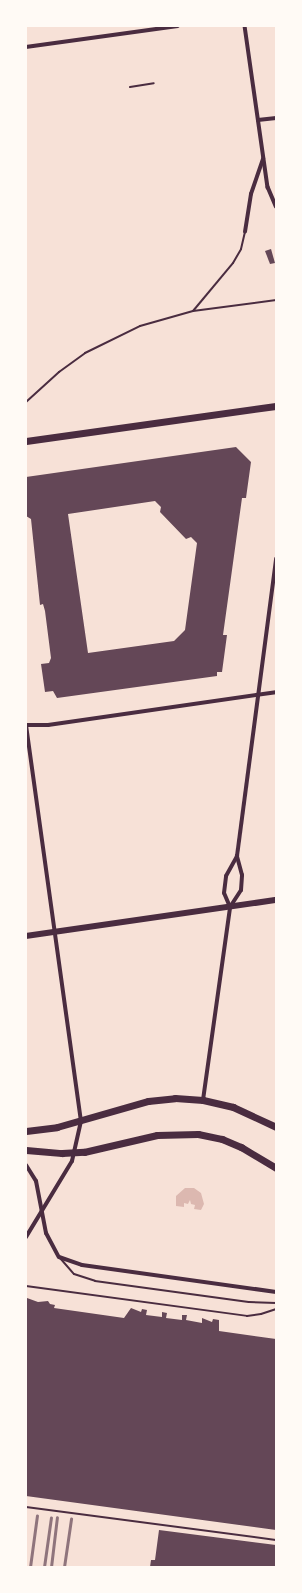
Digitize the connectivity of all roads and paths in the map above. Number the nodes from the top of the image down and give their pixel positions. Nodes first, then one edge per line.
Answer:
1 (178, 26) edge
2 (245, 26) edge
3 (26, 47) edge
4 (154, 83) dead end
5 (130, 87) dead end
6 (276, 118) edge
7 (258, 120) junction
8 (264, 157) junction
9 (276, 206) edge
10 (245, 232) joint
11 (276, 300) edge
12 (193, 311) junction
13 (26, 402) edge
14 (276, 406) edge
15 (26, 441) edge
16 (276, 559) edge
17 (276, 692) edge
18 (257, 695) junction
19 (26, 725) edge
20 (237, 856) junction
21 (276, 900) edge
22 (230, 907) junction
23 (54, 932) junction
24 (26, 936) edge
25 (203, 1100) junction
26 (81, 1121) junction
27 (276, 1127) edge
28 (26, 1131) edge
29 (26, 1150) edge
30 (76, 1153) junction
31 (26, 1166) edge
32 (276, 1168) edge
33 (42, 1214) junction
34 (26, 1237) edge
35 (60, 1257) junction
36 (26, 1286) edge
37 (276, 1292) edge
38 (276, 1303) edge
39 (276, 1309) edge
40 (26, 1507) edge
41 (276, 1540) edge

1 - 3 street
2 - 7 street
4 - 5 path
6 - 7 street
7 - 8 street
8 - 9 street
8 - 10 street
10 - 12 lane
11 - 12 lane
12 - 13 lane
14 - 15 main road
16 - 18 street
17 - 18 street
18 - 19 street
18 - 20 street
19 - 23 street
20 - 22 street
20 - 22 street
21 - 22 street
22 - 23 street
22 - 25 street
23 - 24 street
23 - 26 street
25 - 26 main road
25 - 27 main road
26 - 28 main road
26 - 30 street
29 - 30 main road
30 - 32 main road
30 - 33 street
31 - 33 street
33 - 34 street
33 - 35 street
35 - 37 street
35 - 38 lane
36 - 39 lane
40 - 41 lane

